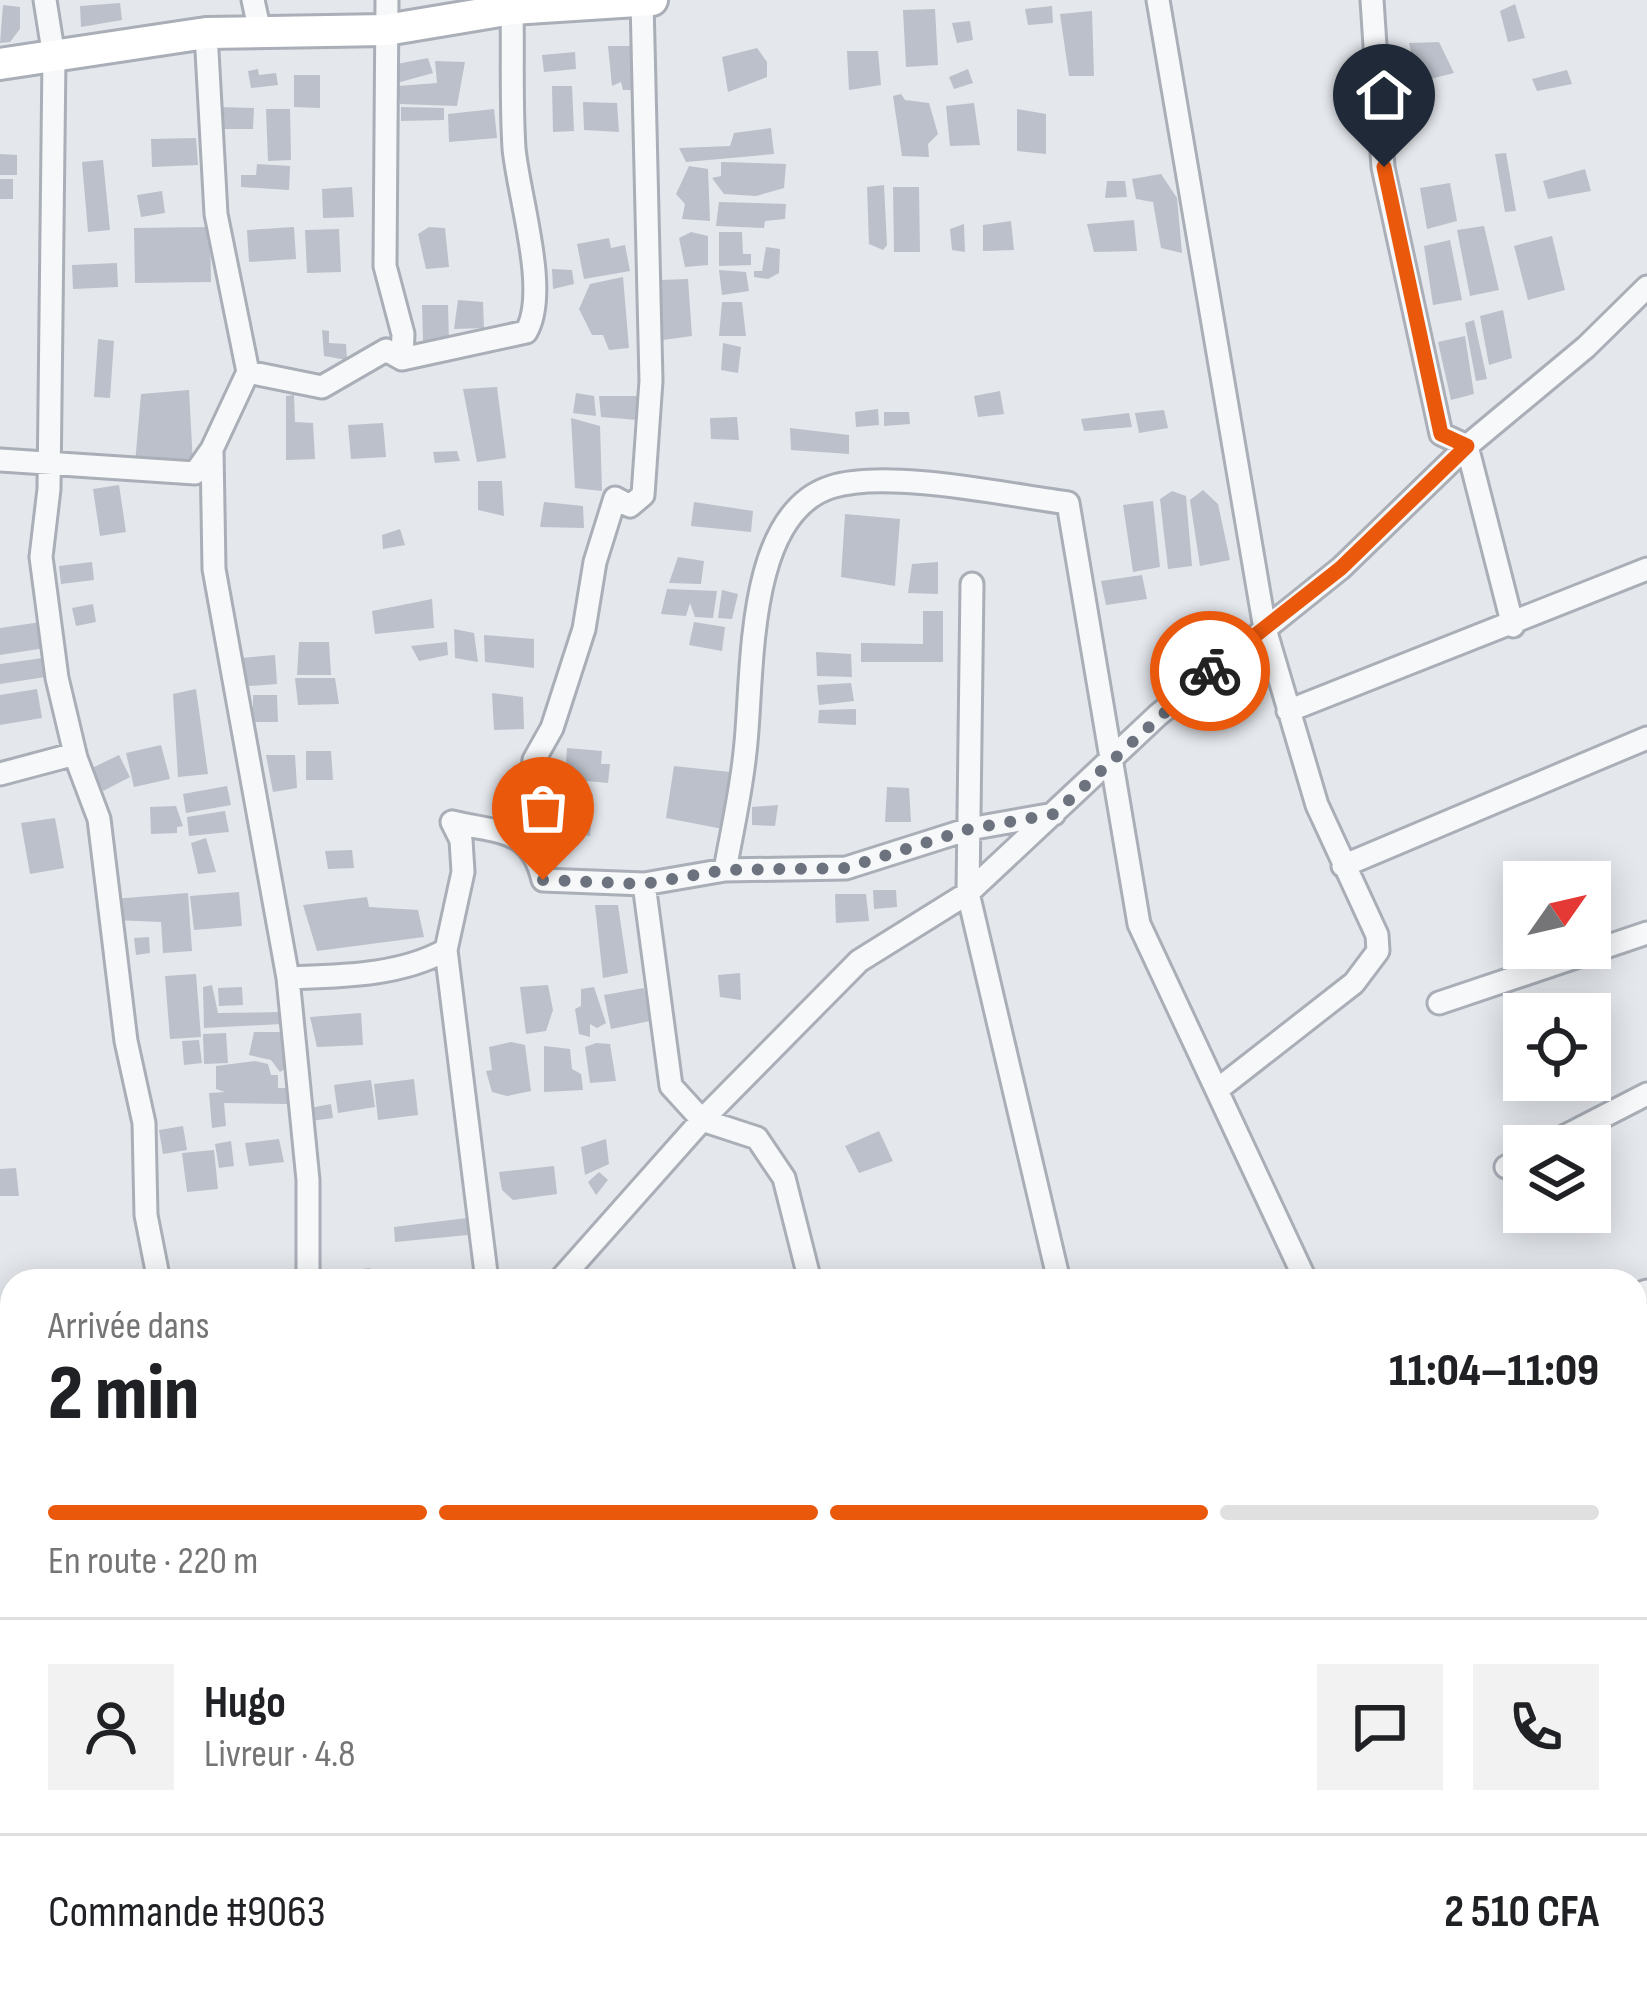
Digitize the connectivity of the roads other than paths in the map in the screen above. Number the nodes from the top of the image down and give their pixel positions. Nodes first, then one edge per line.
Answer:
1 (45, 0) edge
2 (254, 0) edge
3 (652, 0) edge
4 (1158, 0) edge
5 (1372, 0) edge
6 (642, 1) edge
7 (533, 5) edge
8 (387, 15) edge
9 (260, 32) junction
10 (206, 33) junction
11 (54, 57) junction
12 (0, 64) edge
13 (1647, 287) edge
14 (402, 359) junction
15 (248, 372) junction
16 (1467, 446) junction
17 (212, 449) junction
18 (0, 460) edge
19 (49, 461) junction
20 (1647, 569) edge
21 (972, 584) dead end
22 (1513, 626) junction
23 (1264, 629) junction
24 (1288, 711) junction
25 (1647, 738) edge
26 (75, 754) junction
27 (1114, 754) junction
28 (0, 774) edge
29 (1054, 814) junction
30 (969, 829) junction
31 (524, 839) junction
32 (1343, 866) junction
33 (724, 870) junction
34 (644, 884) junction
35 (968, 893) junction
36 (1647, 933) edge
37 (446, 950) junction
38 (288, 979) junction
39 (1439, 1003) dead end
40 (1217, 1090) junction
41 (1647, 1094) edge
42 (702, 1120) junction
43 (1587, 1125) edge
44 (157, 1269) edge
45 (308, 1269) edge
46 (486, 1269) edge
47 (570, 1269) edge
48 (807, 1269) edge
49 (1056, 1269) edge
50 (1300, 1269) edge

1 - 11 street
2 - 9 street
3 - 6 main road
4 - 23 street
5 - 16 street
6 - 7 main road
6 - 31 street
7 - 8 main road
7 - 14 street
8 - 9 main road
8 - 14 street
9 - 10 main road
10 - 11 main road
10 - 15 street
11 - 12 main road
11 - 19 street
13 - 16 street
14 - 15 street
15 - 17 street
16 - 22 street
16 - 23 street
17 - 19 street
17 - 38 street
18 - 19 street
19 - 26 street
20 - 22 street
21 - 30 street
22 - 24 street
23 - 24 street
23 - 27 street
24 - 32 street
25 - 32 street
26 - 28 street
26 - 44 street
27 - 29 street
27 - 33 street
27 - 40 street
29 - 30 street
29 - 35 street
30 - 33 street
30 - 35 street
31 - 34 street
31 - 37 street
32 - 40 street
33 - 34 street
34 - 42 street
35 - 42 street
35 - 49 street
36 - 39 street
37 - 38 street
37 - 46 street
38 - 45 street
40 - 50 street
41 - 43 street
42 - 47 street
42 - 48 street

